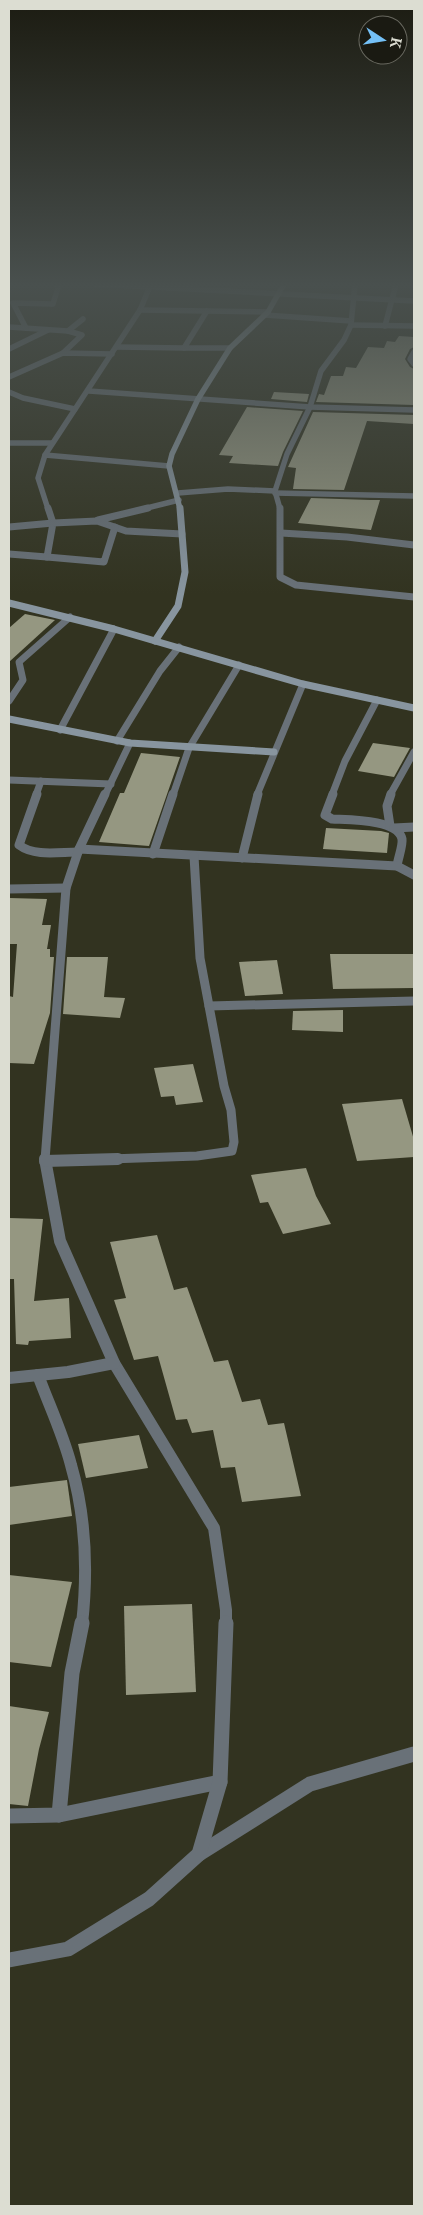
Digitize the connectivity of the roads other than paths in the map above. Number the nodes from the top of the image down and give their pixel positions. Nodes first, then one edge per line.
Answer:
1 (91, 387) edge
2 (206, 387) edge
3 (316, 387) edge
4 (89, 391) junction
5 (10, 394) edge
6 (198, 400) junction
7 (310, 407) junction
8 (75, 409) junction
9 (414, 410) edge
10 (9, 443) edge
11 (52, 443) junction
12 (45, 455) junction
13 (169, 466) junction
14 (275, 492) junction
15 (178, 493) junction
16 (414, 496) edge
17 (179, 500) junction
18 (97, 520) junction
19 (53, 523) junction
20 (9, 527) edge
21 (115, 527) junction
22 (281, 532) junction
23 (182, 534) junction
24 (414, 545) edge
25 (9, 554) edge
26 (47, 557) junction
27 (414, 596) edge
28 (9, 602) edge
29 (70, 617) junction
30 (114, 629) junction
31 (155, 641) junction
32 (179, 647) junction
33 (239, 665) junction
34 (303, 684) junction
35 (377, 700) junction
36 (9, 701) edge
37 (414, 708) edge
38 (9, 719) edge
39 (60, 730) junction
40 (117, 740) junction
41 (130, 743) junction
42 (189, 748) junction
43 (274, 752) junction
44 (414, 752) edge
45 (9, 780) edge
46 (41, 780) junction
47 (111, 784) junction
48 (392, 827) junction
49 (414, 827) edge
50 (79, 851) junction
51 (152, 854) junction
52 (194, 856) junction
53 (242, 858) junction
54 (398, 866) junction
55 (414, 875) edge
56 (66, 888) junction
57 (9, 889) edge
58 (414, 1001) edge
59 (209, 1006) junction
60 (45, 1161) junction
61 (114, 1363) junction
62 (38, 1375) junction
63 (9, 1378) edge
64 (414, 1754) edge
65 (220, 1782) junction
66 (9, 1816) edge
67 (59, 1816) junction
68 (199, 1854) junction
69 (9, 1960) edge

1 - 4 street
2 - 6 street
3 - 7 street
4 - 6 street
4 - 8 street
5 - 8 street
6 - 7 street
6 - 13 street
7 - 9 street
7 - 14 street
8 - 11 street
10 - 11 street
11 - 12 street
12 - 13 street
12 - 19 street
13 - 15 street
14 - 15 street
14 - 16 street
14 - 22 street
15 - 17 street
17 - 18 street
17 - 23 street
18 - 19 street
18 - 21 street
19 - 20 street
19 - 26 street
21 - 23 street
21 - 26 street
22 - 24 street
22 - 27 street
23 - 31 street
25 - 26 street
28 - 29 street
29 - 30 street
29 - 36 street
30 - 31 street
30 - 39 street
31 - 32 street
32 - 33 street
32 - 40 street
33 - 34 street
33 - 42 street
34 - 35 street
34 - 43 street
35 - 37 street
35 - 48 street
38 - 39 street
39 - 40 street
40 - 41 street
41 - 42 street
41 - 47 street
42 - 43 street
42 - 51 street
43 - 53 street
44 - 48 street
45 - 46 street
46 - 47 street
46 - 50 street
47 - 50 street
48 - 49 street
48 - 54 street
50 - 51 street
50 - 56 street
51 - 52 street
52 - 53 street
52 - 59 street
53 - 54 street
54 - 55 street
56 - 57 street
56 - 60 street
58 - 59 street
59 - 60 street
60 - 61 street
61 - 62 street
61 - 65 street
62 - 63 street
62 - 67 street
64 - 68 street
65 - 67 street
65 - 68 street
66 - 67 street
68 - 69 street

